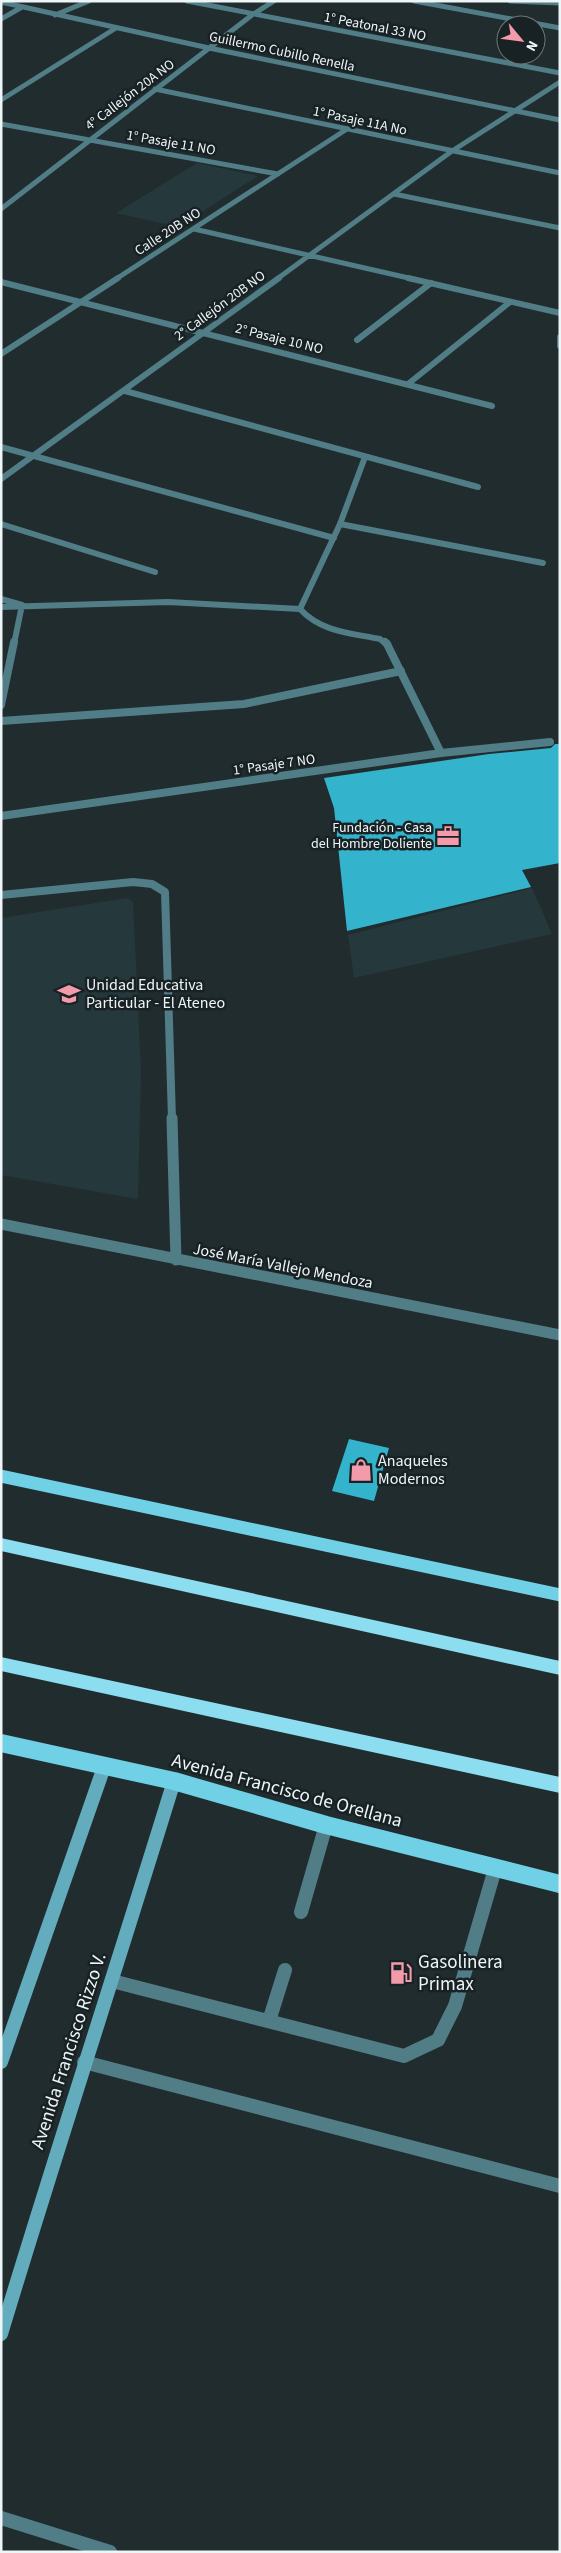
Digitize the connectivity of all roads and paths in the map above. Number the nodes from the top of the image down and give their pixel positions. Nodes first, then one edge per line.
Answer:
1 (89, 1) edge
2 (187, 1) edge
3 (274, 1) edge
4 (414, 1) edge
5 (510, 1) edge
6 (1, 2) edge
7 (560, 3) edge
8 (22, 7) junction
9 (55, 15) junction
10 (252, 15) junction
11 (1, 19) edge
12 (116, 28) junction
13 (560, 28) edge
14 (209, 48) junction
15 (560, 73) edge
16 (560, 82) edge
17 (155, 89) junction
18 (1, 100) edge
19 (514, 111) junction
20 (560, 120) edge
21 (1, 124) edge
22 (347, 130) junction
23 (89, 140) junction
24 (452, 151) junction
25 (560, 173) edge
26 (278, 174) junction
27 (394, 194) junction
28 (1, 209) edge
29 (194, 228) junction
30 (560, 228) edge
31 (310, 255) junction
32 (1, 282) edge
33 (431, 283) junction
34 (81, 302) junction
35 (510, 302) junction
36 (560, 313) edge
37 (204, 333) junction
38 (560, 337) edge
39 (357, 340) dead end
40 (560, 346) edge
41 (1, 354) edge
42 (408, 384) junction
43 (125, 391) junction
44 (492, 406) dead end
45 (1, 447) edge
46 (33, 456) junction
47 (365, 458) junction
48 (1, 479) edge
49 (478, 488) dead end
50 (1, 524) edge
51 (340, 524) junction
52 (334, 538) junction
53 (543, 563) dead end
54 (155, 572) dead end
55 (1, 599) edge
56 (22, 605) junction
57 (1, 607) edge
58 (300, 608) junction
59 (401, 672) junction
60 (1, 705) edge
61 (1, 721) edge
62 (550, 742) dead end
63 (441, 753) junction
64 (1, 816) edge
65 (1, 895) edge
66 (1, 1224) edge
67 (176, 1260) junction
68 (560, 1335) edge
69 (1, 1476) edge
70 (1, 1544) edge
71 (560, 1596) edge
72 (1, 1664) edge
73 (560, 1668) edge
74 (1, 1743) edge
75 (104, 1767) junction
76 (174, 1781) junction
77 (560, 1785) edge
78 (326, 1825) junction
79 (495, 1869) junction
80 (560, 1884) edge
81 (301, 1912) dead end
82 (285, 1970) dead end
83 (112, 1982) junction
84 (269, 2021) junction
85 (2, 2057) edge
86 (84, 2062) junction
87 (560, 2186) edge
88 (1, 2334) edge
89 (1, 2518) edge
90 (110, 2552) edge

1 - 9 street
2 - 10 street, 1° Peatonal 33 NO
3 - 10 street, 4° Callejón 20A NO
4 - 13 street
5 - 7 street
6 - 8 street, Guillermo Cubillo Renella
8 - 9 street, Guillermo Cubillo Renella
8 - 11 street
9 - 12 street, Guillermo Cubillo Renella
10 - 14 street, 4° Callejón 20A NO
10 - 15 street, 1° Peatonal 33 NO
12 - 14 street, Guillermo Cubillo Renella
12 - 18 street
14 - 17 street, 4° Callejón 20A NO
14 - 19 street, Guillermo Cubillo Renella
16 - 19 street
17 - 22 street, 1° Pasaje 11A No
17 - 23 street, 4° Callejón 20A NO
19 - 20 street, Guillermo Cubillo Renella
19 - 24 street
21 - 23 street, 1° Pasaje 11 NO
22 - 24 street, 1° Pasaje 11A No
22 - 26 street, Calle 20B NO
23 - 26 street, 1° Pasaje 11 NO
23 - 28 street, 4° Callejón 20A NO
24 - 25 street, 1° Pasaje 11A No
24 - 27 street, 2° Callejón 20B NO
26 - 29 street, Calle 20B NO
27 - 30 street
27 - 31 street, 2° Callejón 20B NO
29 - 31 street
29 - 34 street, Calle 20B NO
31 - 33 street
31 - 37 street, 2° Callejón 20B NO
32 - 34 street, 2° Pasaje 10 NO
33 - 35 street
33 - 39 street
34 - 37 street, 2° Pasaje 10 NO
34 - 41 street, Calle 20B NO
35 - 36 street
35 - 42 street
37 - 42 street, 2° Pasaje 10 NO
37 - 43 street, 2° Callejón 20B NO
38 - 40 street
42 - 44 street, 2° Pasaje 10 NO
43 - 46 street, 2° Callejón 20B NO
43 - 47 street
45 - 46 street
46 - 48 street, 2° Callejón 20B NO
46 - 52 street
47 - 49 street
47 - 51 street
50 - 54 street
51 - 52 street
51 - 53 street
52 - 58 street
55 - 56 street
56 - 57 street
56 - 58 street
56 - 60 street
58 - 59 street
59 - 61 street
59 - 63 street
62 - 63 street, 1° Pasaje 7 NO
63 - 64 street, 1° Pasaje 7 NO
65 - 67 street
66 - 67 street, José María Vallejo Mendoza
67 - 68 street, José María Vallejo Mendoza
69 - 71 main road
70 - 73 highway
72 - 77 highway
74 - 75 main road, Avenida Francisco de Orellana
75 - 76 main road, Avenida Francisco de Orellana
75 - 85 main road
76 - 78 main road, Avenida Francisco de Orellana
76 - 83 main road, Avenida Francisco Rizzo V.
78 - 79 main road, Avenida Francisco de Orellana
78 - 81 street
79 - 80 main road, Avenida Francisco de Orellana
79 - 84 street
82 - 84 street
83 - 84 street
83 - 86 main road, Avenida Francisco Rizzo V.
86 - 87 street
86 - 88 main road, Avenida Francisco Rizzo V.
89 - 90 street

